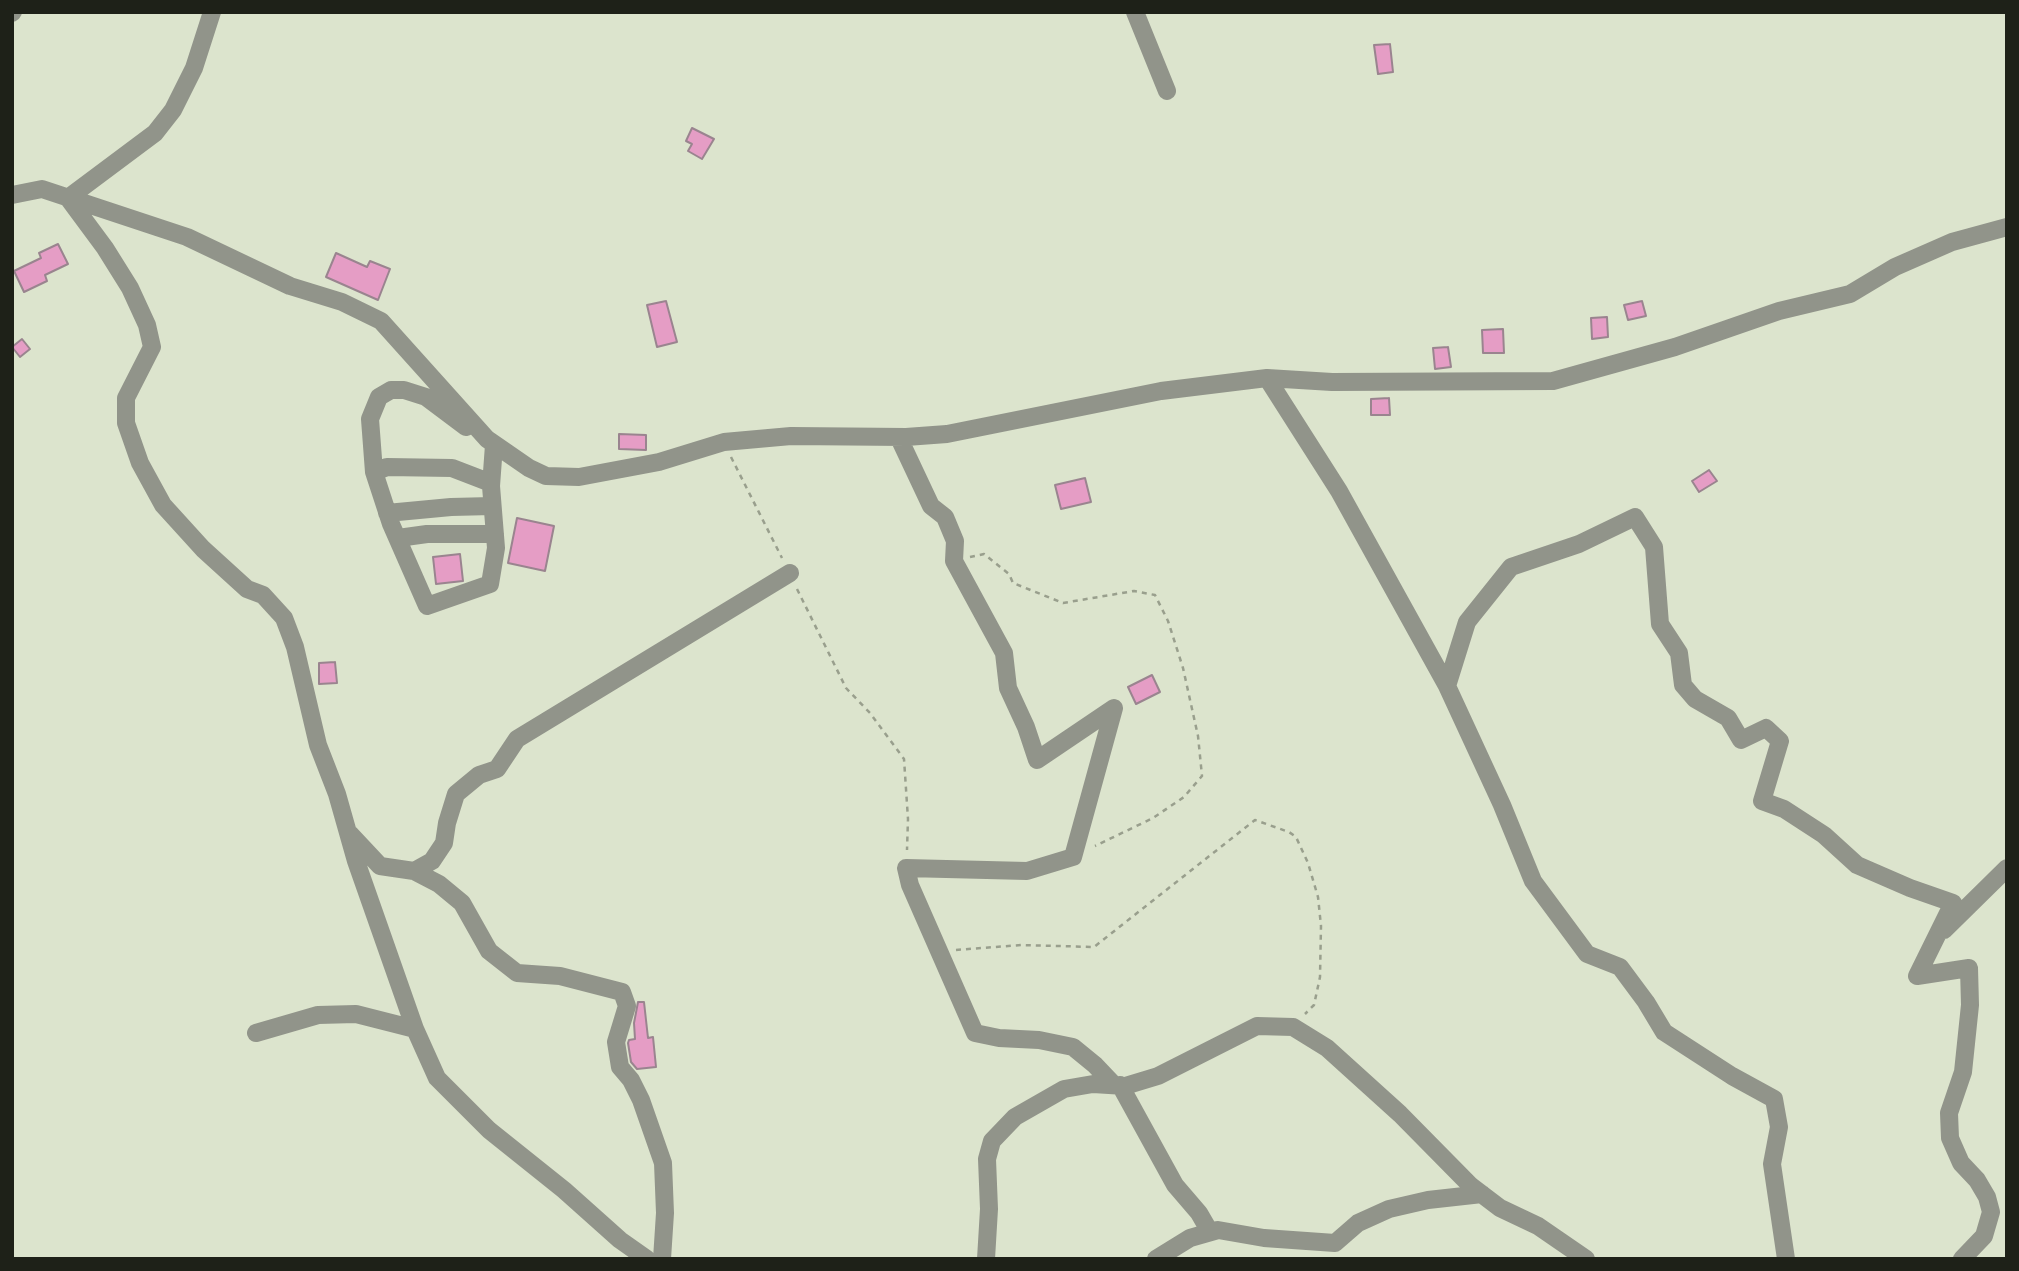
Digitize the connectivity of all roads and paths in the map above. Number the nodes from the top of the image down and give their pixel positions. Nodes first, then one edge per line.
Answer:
1 (212, 12) edge
2 (1135, 12) edge
3 (1167, 91) dead end
4 (12, 195) edge
5 (68, 198) junction
6 (2007, 227) edge
7 (1267, 378) junction
8 (900, 438) junction
9 (491, 442) junction
10 (724, 442) junction
11 (374, 472) junction
12 (491, 483) junction
13 (492, 506) junction
14 (387, 513) junction
15 (495, 534) junction
16 (398, 538) junction
17 (954, 561) junction
18 (790, 573) junction
19 (1447, 686) junction
20 (347, 831) junction
21 (1073, 857) junction
22 (906, 868) junction
23 (2007, 868) edge
24 (414, 872) junction
25 (939, 951) junction
26 (1917, 976) junction
27 (1293, 1027) junction
28 (415, 1029) junction
29 (256, 1033) dead end
30 (1117, 1085) junction
31 (1482, 1195) junction
32 (1210, 1232) junction
33 (647, 1259) edge
34 (662, 1259) edge
35 (986, 1259) edge
36 (1156, 1259) edge
37 (1586, 1259) edge
38 (1786, 1259) edge
39 (1962, 1259) edge

1 - 5 street
2 - 3 street
4 - 5 street
5 - 9 street
5 - 20 street
6 - 7 street
7 - 8 street
7 - 19 street
8 - 10 street
8 - 17 street
9 - 10 street
9 - 11 street
9 - 12 street
10 - 18 path
11 - 12 street
11 - 14 street
12 - 13 street
13 - 14 street
13 - 15 street
14 - 16 street
15 - 16 street
15 - 16 street
17 - 21 street
17 - 21 path
18 - 22 path
18 - 24 street
19 - 26 street
19 - 38 street
20 - 24 street
20 - 28 street
21 - 22 street
22 - 25 street
23 - 26 street
24 - 34 street
25 - 27 path
25 - 30 street
26 - 39 street
27 - 30 street
27 - 31 street
28 - 29 street
28 - 33 street
30 - 32 street
30 - 35 street
31 - 32 street
31 - 37 street
32 - 36 street

